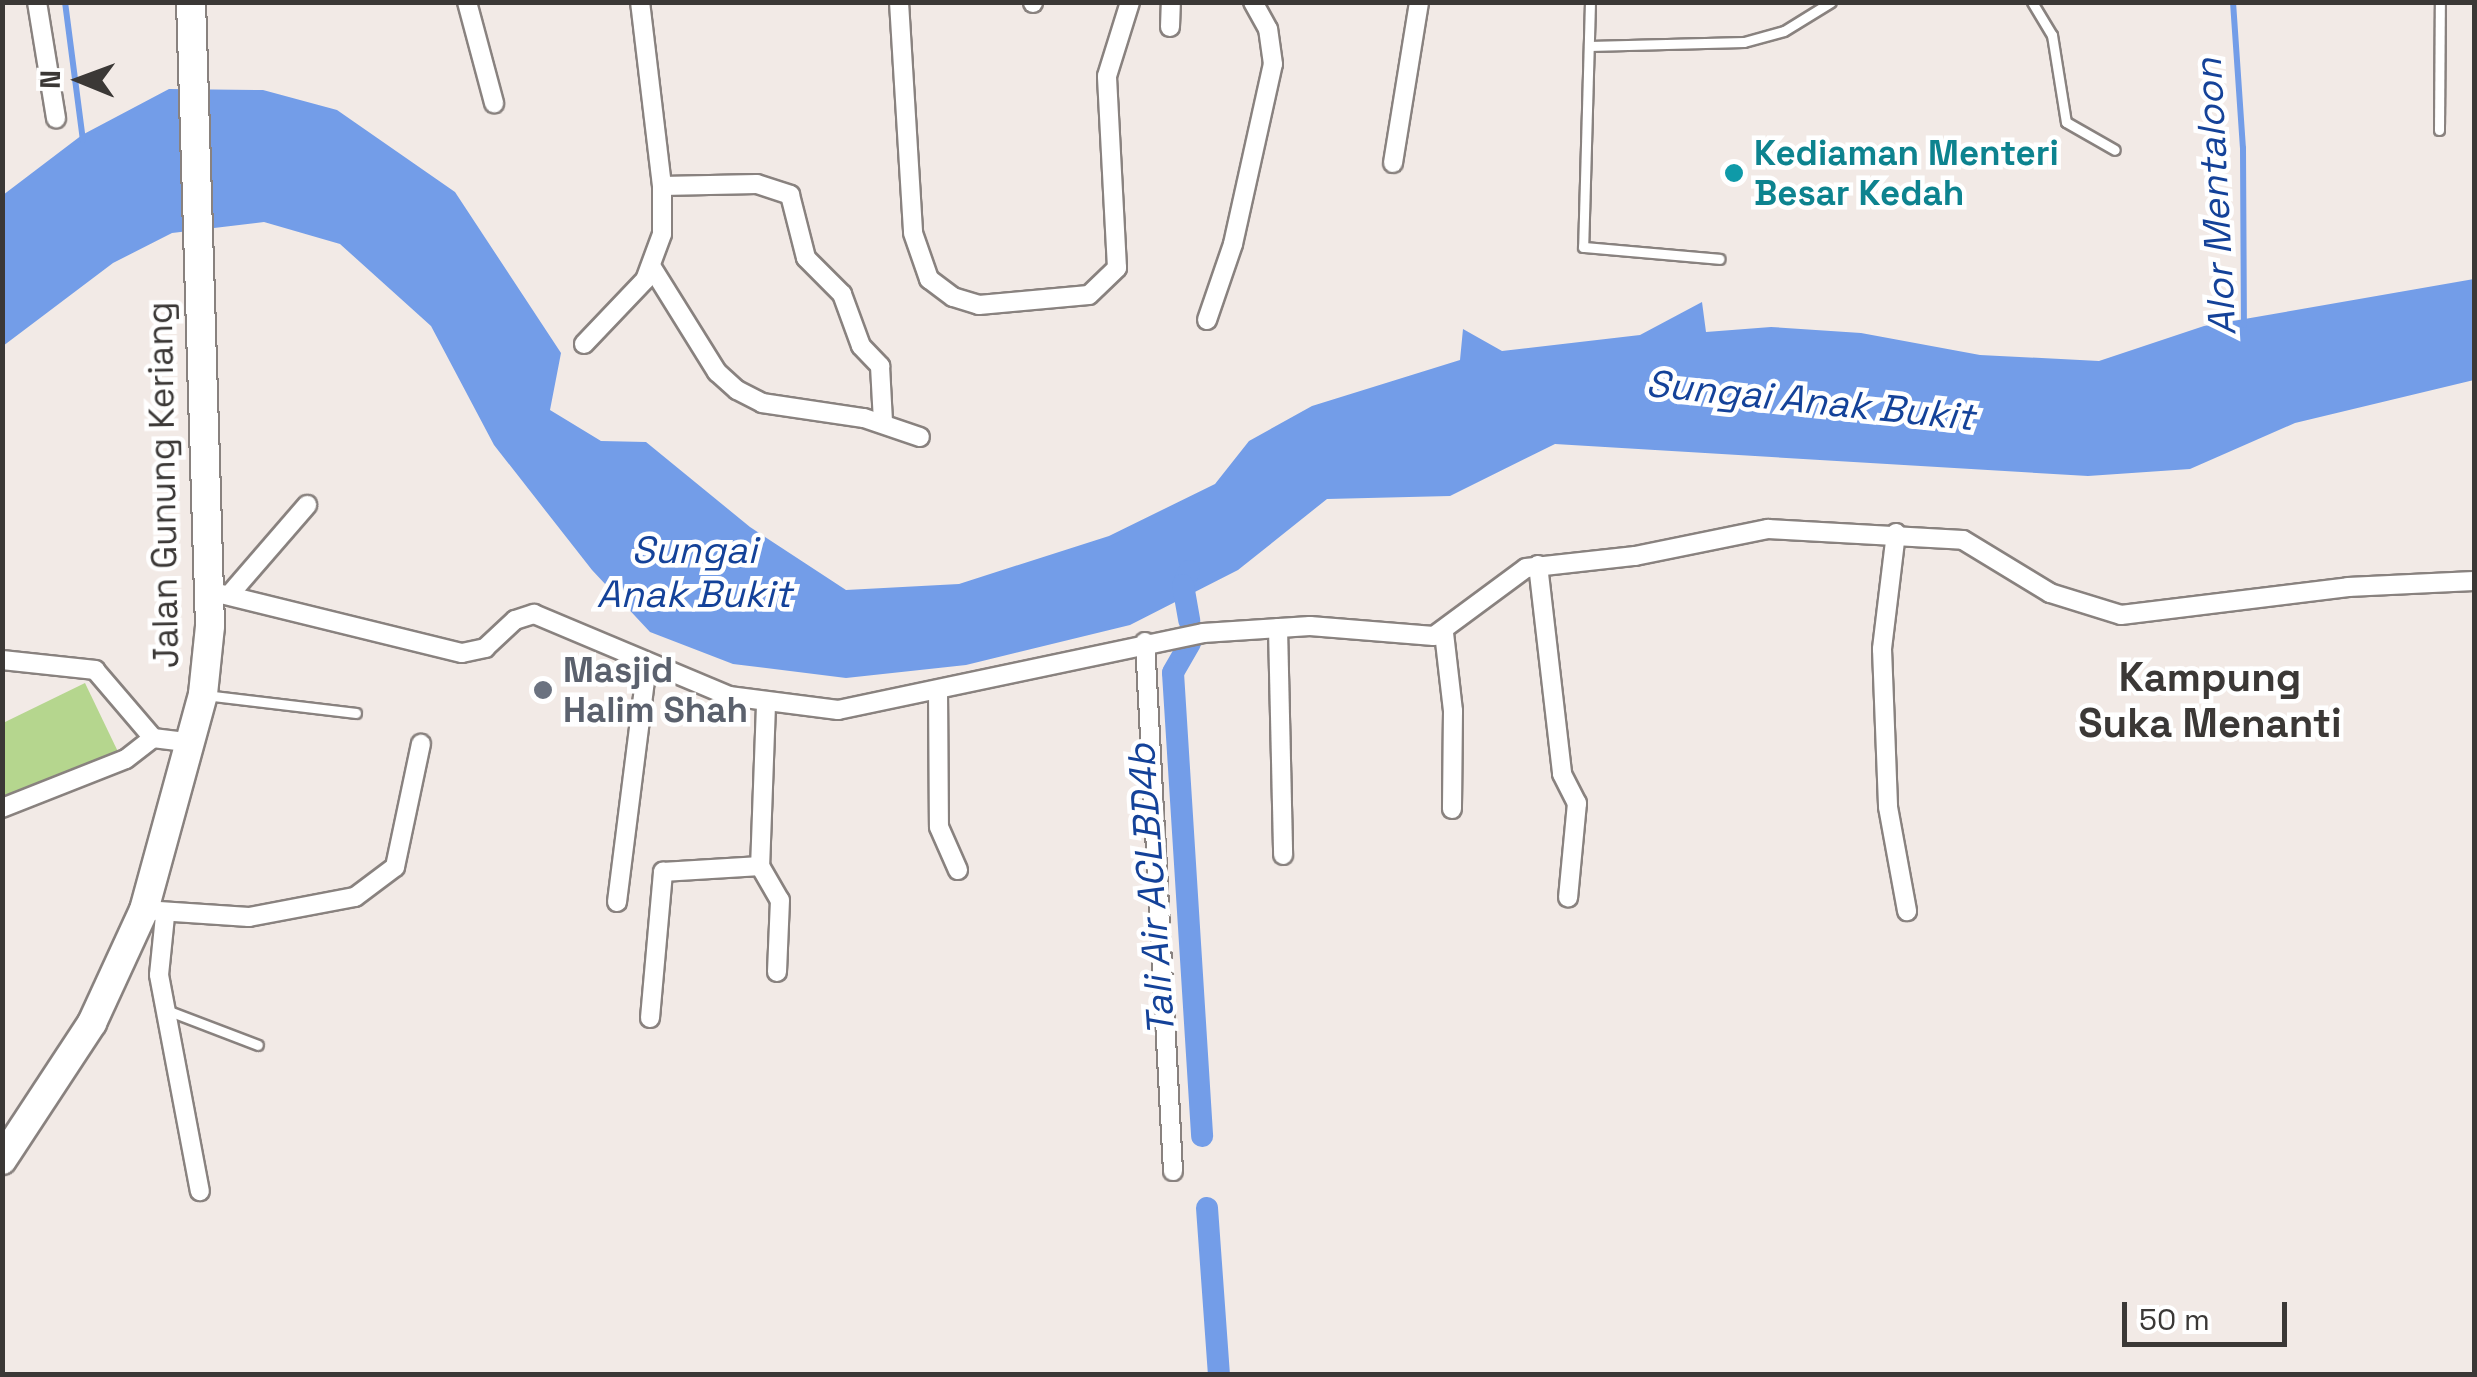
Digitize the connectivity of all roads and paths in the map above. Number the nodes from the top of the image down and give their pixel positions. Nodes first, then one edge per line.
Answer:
1 (36, 2) edge
2 (191, 2) edge
3 (467, 2) edge
4 (640, 2) edge
5 (899, 2) edge
6 (1130, 2) edge
7 (1172, 2) edge
8 (1254, 2) edge
9 (1419, 2) edge
10 (1590, 2) edge
11 (1831, 2) edge
12 (2032, 2) edge
13 (2440, 2) edge
14 (1170, 27) dead end
15 (1589, 46) junction
16 (494, 103) dead end
17 (56, 118) dead end
18 (2438, 130) dead end
19 (2115, 150) dead end
20 (1394, 163) dead end
21 (662, 186) junction
22 (1719, 259) dead end
23 (651, 266) junction
24 (1206, 320) dead end
25 (584, 344) dead end
26 (883, 422) junction
27 (920, 437) dead end
28 (307, 505) dead end
29 (1896, 533) junction
30 (1538, 565) junction
31 (2474, 581) edge
32 (220, 592) junction
33 (1278, 628) junction
34 (1444, 633) junction
35 (1145, 642) junction
36 (2, 660) edge
37 (647, 665) junction
38 (938, 690) junction
39 (203, 694) junction
40 (766, 705) junction
41 (356, 713) dead end
42 (152, 738) junction
43 (194, 743) junction
44 (421, 744) dead end
45 (2, 808) edge
46 (1452, 809) dead end
47 (1282, 855) dead end
48 (760, 866) junction
49 (958, 870) dead end
50 (1568, 898) dead end
51 (617, 902) dead end
52 (1908, 911) dead end
53 (154, 913) junction
54 (776, 972) dead end
55 (169, 1011) junction
56 (650, 1018) dead end
57 (258, 1045) dead end
58 (2, 1160) edge
59 (1173, 1171) dead end
60 (200, 1191) dead end

1 - 17 street
2 - 32 main road, Jalan Gunung Keriang
3 - 16 street
4 - 21 street
5 - 6 street
7 - 14 street
8 - 24 street
9 - 20 street
10 - 15 lane
11 - 15 lane
12 - 19 lane
13 - 18 lane
15 - 22 lane
21 - 23 street
21 - 26 street
23 - 25 street
23 - 26 street
26 - 27 street
28 - 32 street
29 - 30 street
29 - 31 street
29 - 52 street
30 - 34 street
30 - 50 street
32 - 37 street
32 - 39 main road, Jalan Gunung Keriang
33 - 34 street
33 - 35 street
33 - 47 street
34 - 46 street
35 - 38 street
35 - 59 street
36 - 42 street
37 - 40 street
37 - 51 street
38 - 40 street
38 - 49 street
39 - 41 lane
39 - 43 main road, Jalan Gunung Keriang
40 - 48 street
42 - 43 street
42 - 45 street
43 - 53 main road, Jalan Gunung Keriang
44 - 53 street
48 - 54 street
48 - 56 street
53 - 55 street
53 - 58 main road, Jalan Gunung Keriang
55 - 57 lane
55 - 60 street

